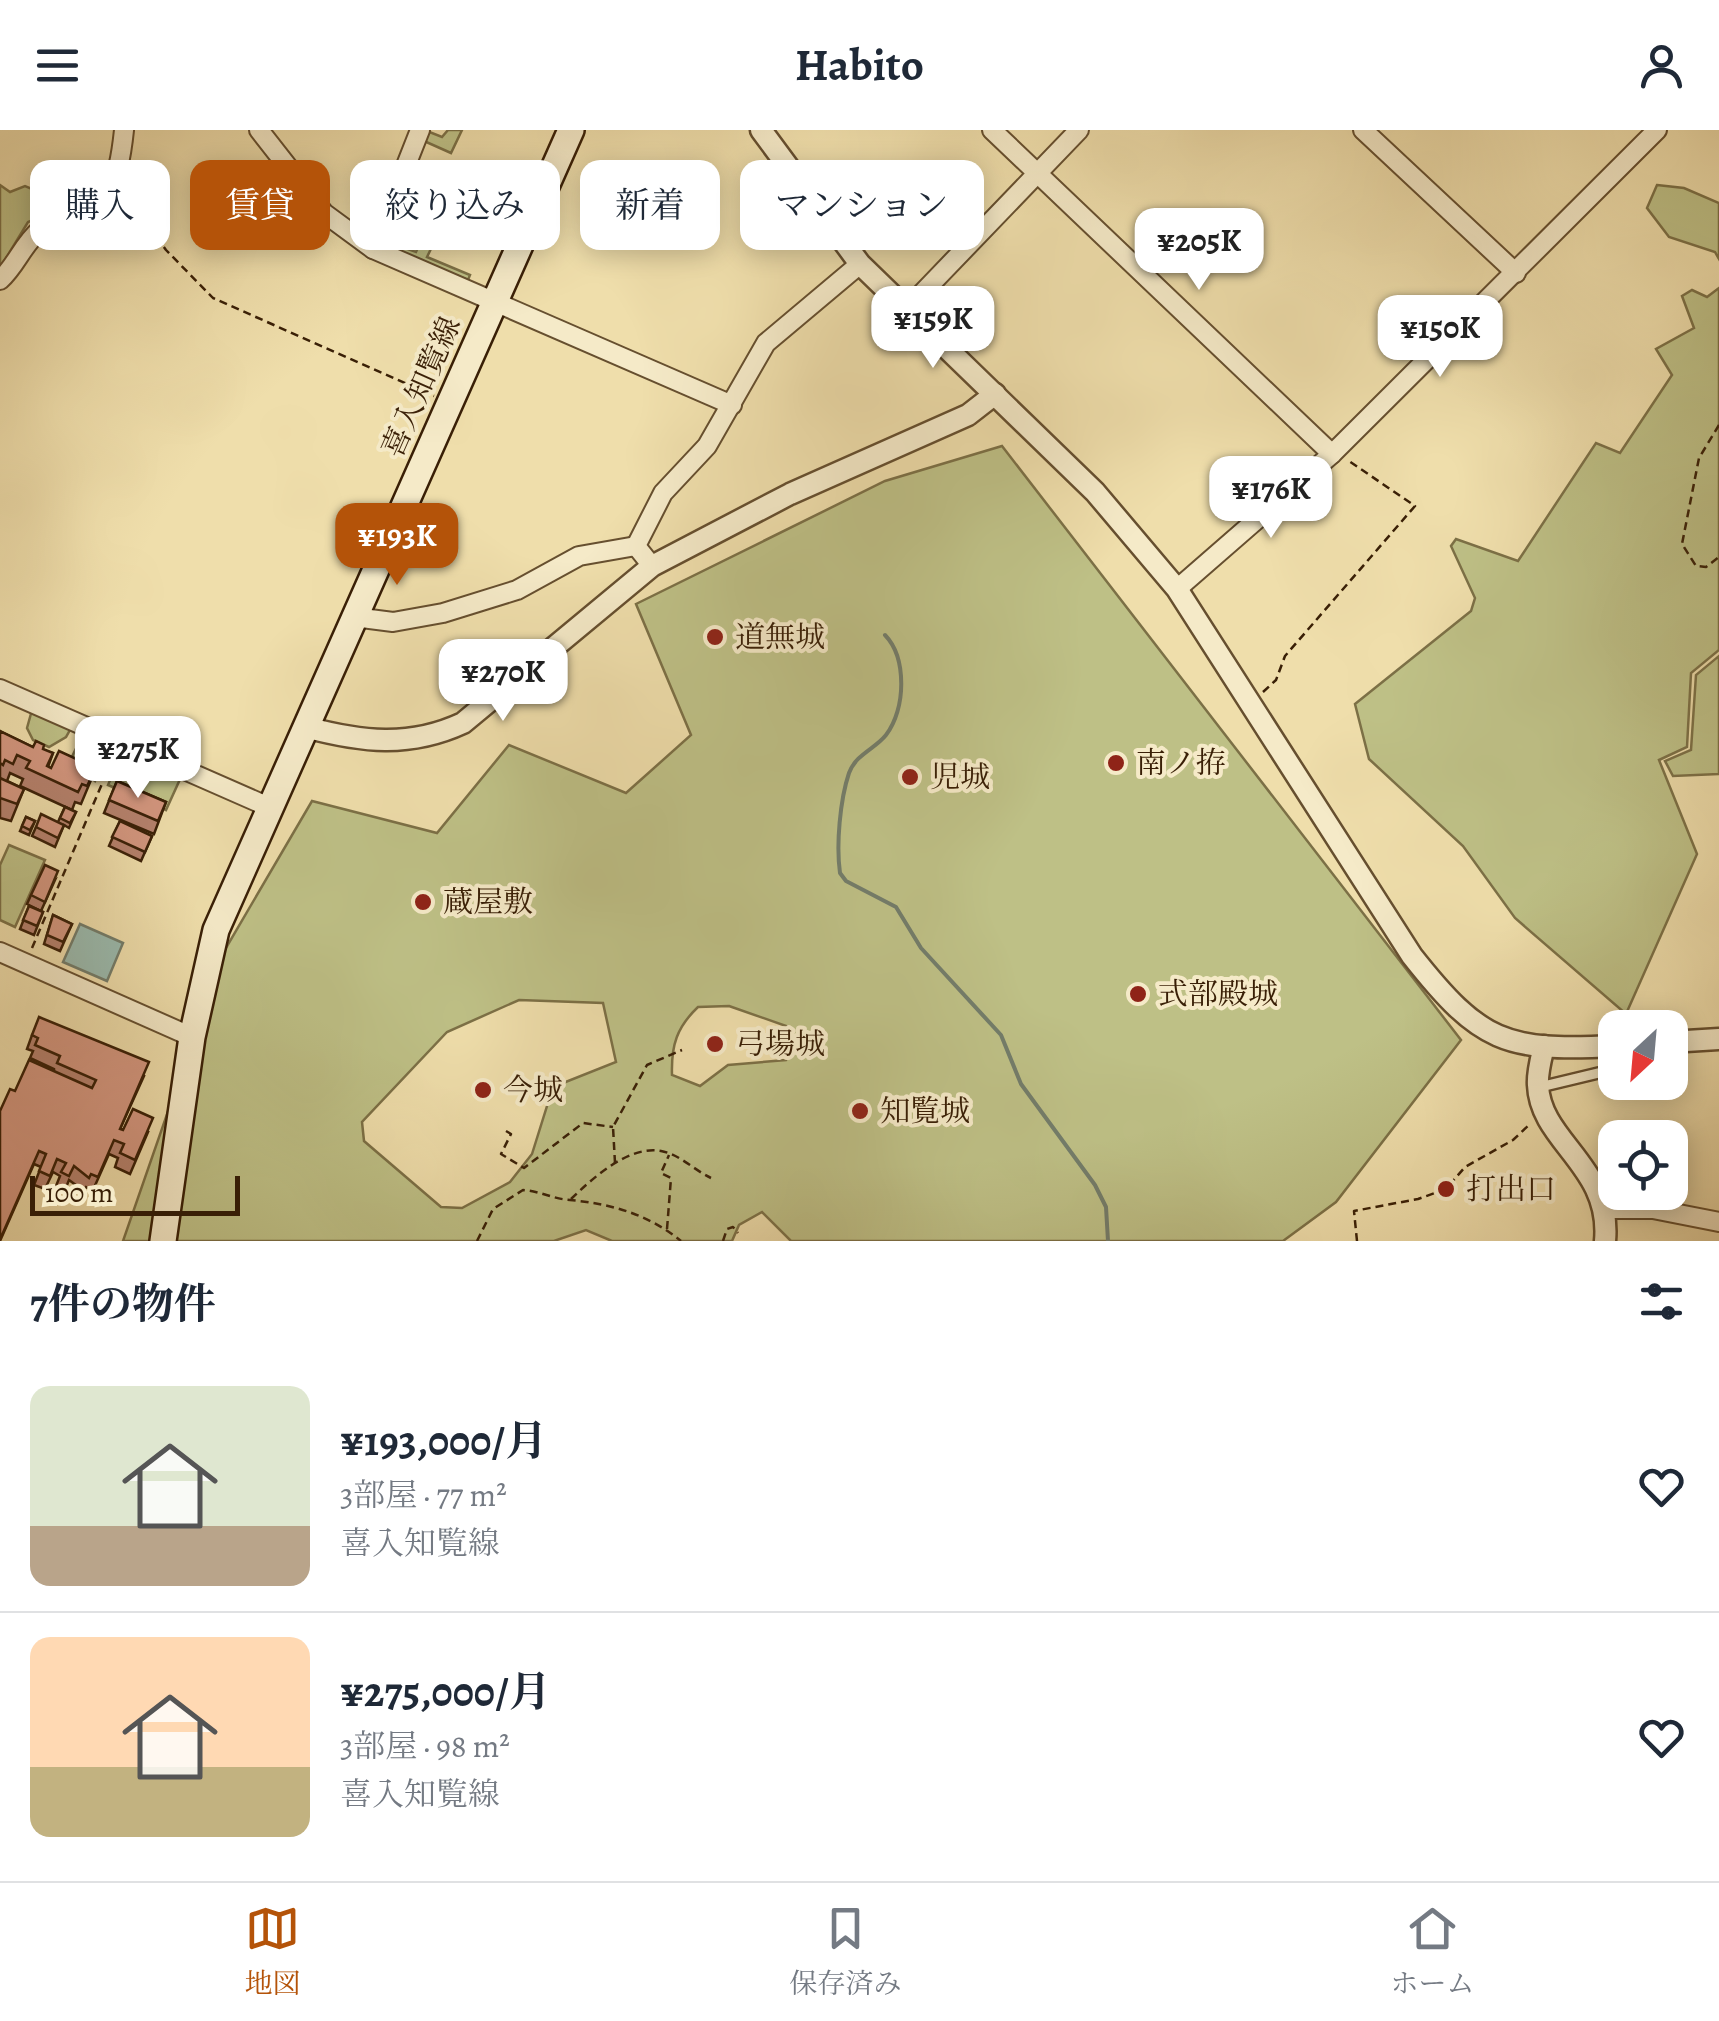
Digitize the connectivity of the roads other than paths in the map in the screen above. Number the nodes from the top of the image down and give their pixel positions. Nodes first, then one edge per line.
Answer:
1 (124, 130) edge
2 (259, 130) edge
3 (420, 130) edge
4 (571, 130) edge
5 (761, 130) edge
6 (992, 130) edge
7 (1079, 130) edge
8 (1363, 130) edge
9 (1658, 130) edge
10 (408, 160) edge
11 (1037, 174) junction
12 (350, 232) edge
13 (376, 250) edge
14 (860, 264) junction
15 (1516, 274) junction
16 (0, 280) edge
17 (495, 299) junction
18 (905, 311) junction
19 (995, 394) junction
20 (732, 405) junction
21 (1332, 454) junction
22 (636, 546) junction
23 (652, 566) junction
24 (1177, 589) junction
25 (354, 617) junction
26 (0, 689) edge
27 (306, 727) junction
28 (269, 808) junction
29 (0, 952) edge
30 (192, 1037) junction
31 (1719, 1039) edge
32 (1688, 1041) edge
33 (1544, 1046) junction
34 (1598, 1046) edge
35 (1598, 1073) edge
36 (1537, 1088) junction
37 (1598, 1193) edge
38 (1606, 1210) edge
39 (1662, 1210) edge
40 (1719, 1222) edge
41 (163, 1241) edge
42 (1604, 1241) edge

1 - 16 street
2 - 12 street
3 - 10 street
4 - 17 main road, 喜入知覧線
5 - 14 street
6 - 11 street
7 - 11 street
8 - 15 street
9 - 15 street
11 - 18 street
11 - 21 street
13 - 17 street
14 - 18 street
14 - 20 street
15 - 21 street
17 - 20 street
17 - 25 main road, 喜入知覧線
18 - 19 street
19 - 23 street
19 - 24 street
20 - 22 street
21 - 24 street
22 - 23 street
22 - 25 street
23 - 27 street
24 - 33 street
25 - 27 main road, 喜入知覧線
26 - 28 street
27 - 28 main road, 喜入知覧線
28 - 30 main road, 喜入知覧線
29 - 30 street
30 - 41 main road, 喜入知覧線
31 - 32 street
33 - 34 street
33 - 36 street
35 - 36 lane
36 - 37 street
38 - 42 street
39 - 40 street

